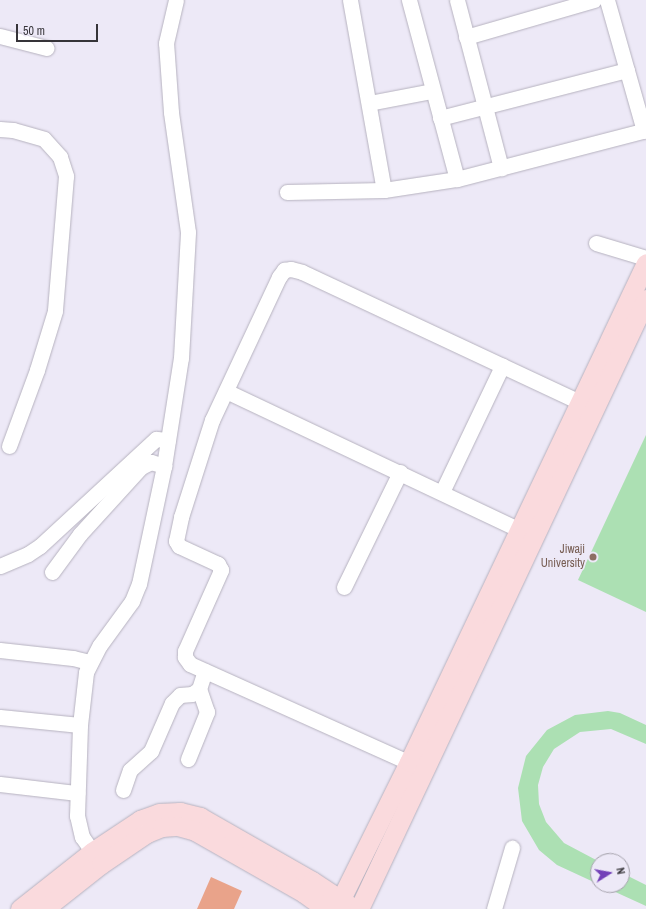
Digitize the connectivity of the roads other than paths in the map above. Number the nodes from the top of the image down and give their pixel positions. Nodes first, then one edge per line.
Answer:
1 (176, 0) edge
2 (350, 0) edge
3 (409, 0) edge
4 (457, 0) edge
5 (594, 0) edge
6 (608, 0) edge
7 (0, 36) edge
8 (466, 37) junction
9 (46, 48) dead end
10 (627, 70) junction
11 (432, 91) junction
12 (369, 103) junction
13 (484, 106) junction
14 (440, 118) junction
15 (0, 130) edge
16 (645, 130) edge
17 (501, 168) junction
18 (457, 179) junction
19 (384, 190) junction
20 (287, 192) dead end
21 (596, 243) dead end
22 (646, 258) edge
23 (646, 263) edge
24 (646, 299) edge
25 (502, 366) junction
26 (226, 391) junction
27 (587, 405) junction
28 (168, 440) junction
29 (9, 446) dead end
30 (164, 466) junction
31 (400, 472) junction
32 (442, 492) junction
33 (527, 533) junction
34 (0, 566) edge
35 (52, 572) dead end
36 (344, 587) dead end
37 (0, 650) edge
38 (89, 662) junction
39 (206, 671) junction
40 (199, 689) junction
41 (0, 716) edge
42 (80, 725) junction
43 (188, 758) dead end
44 (416, 766) junction
45 (0, 784) edge
46 (123, 790) dead end
47 (77, 793) junction
48 (512, 848) dead end
49 (97, 858) junction
50 (339, 907) edge
51 (20, 909) edge
52 (44, 909) edge
53 (359, 909) edge
54 (494, 909) edge

1 - 28 street
2 - 12 street
3 - 11 street
4 - 8 street
5 - 8 street
6 - 10 street
7 - 9 street
8 - 13 street
10 - 13 street
10 - 16 street
11 - 12 street
11 - 14 street
12 - 19 street
13 - 14 street
13 - 17 street
14 - 18 street
15 - 29 street
16 - 17 street
17 - 18 street
18 - 19 street
19 - 20 street
21 - 22 street
23 - 27 main road
24 - 27 main road
25 - 26 street
25 - 27 street
25 - 32 street
26 - 31 street
26 - 39 street
27 - 33 main road
28 - 30 street
28 - 34 street
30 - 35 street
30 - 38 street
31 - 32 street
31 - 36 street
32 - 33 street
33 - 44 main road
37 - 38 street
38 - 42 street
39 - 40 street
39 - 44 street
40 - 43 street
40 - 46 street
41 - 42 street
42 - 47 street
44 - 50 main road
44 - 53 main road
45 - 47 street
47 - 49 street
48 - 54 street
49 - 50 main road
49 - 51 main road
49 - 52 main road

